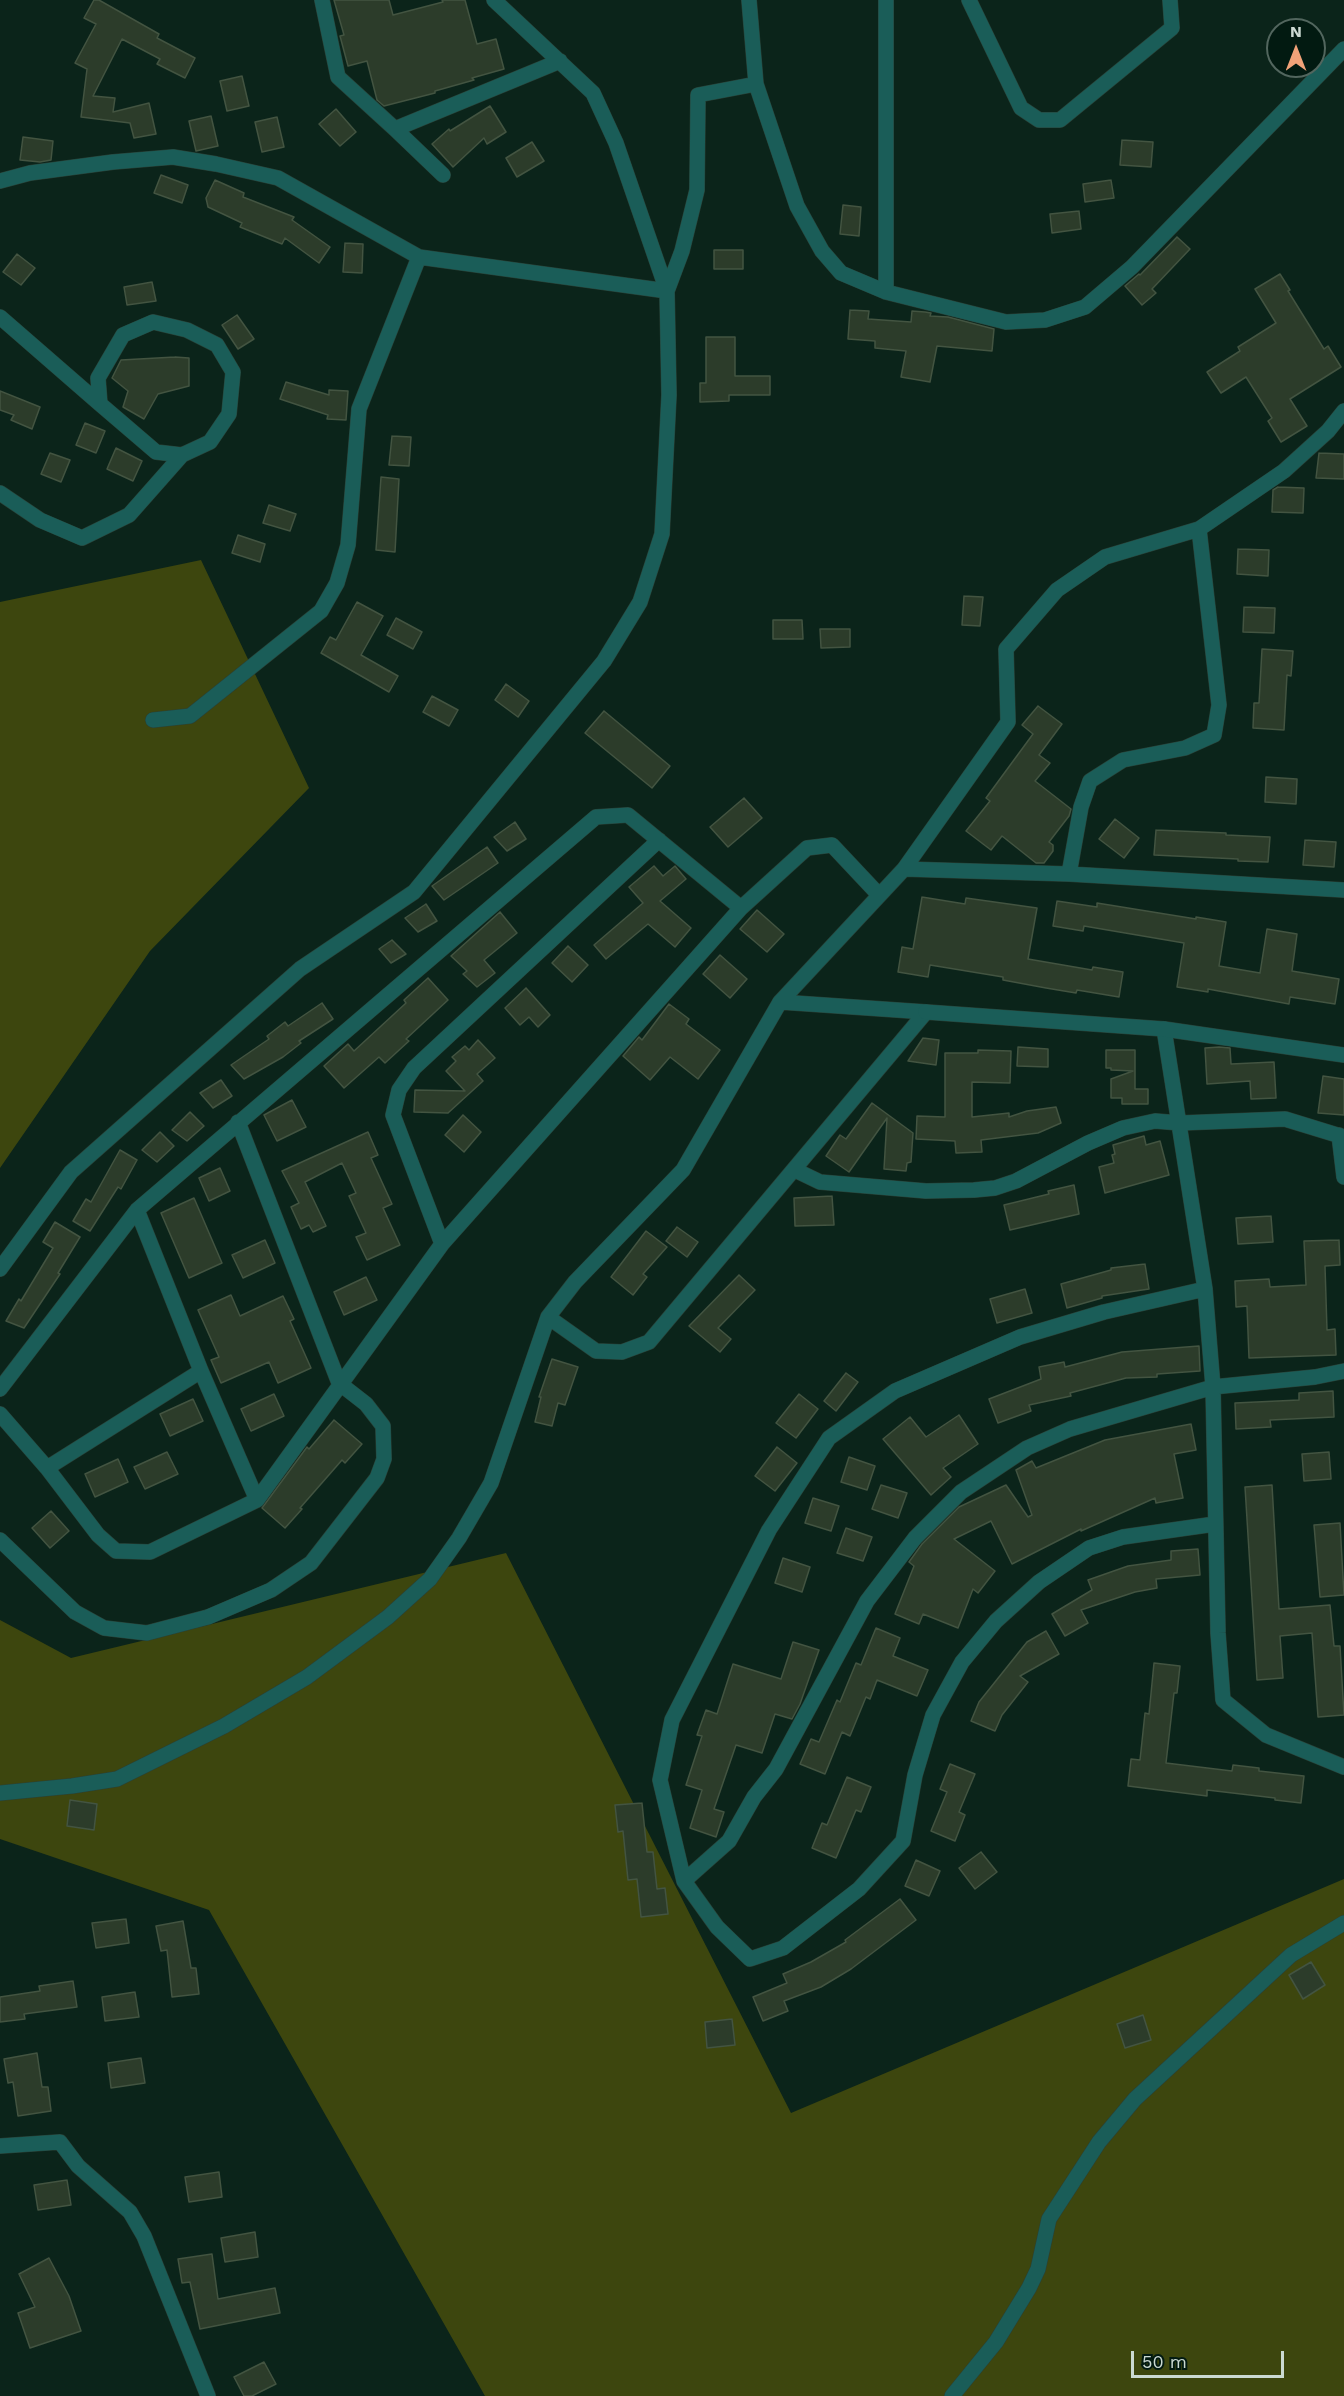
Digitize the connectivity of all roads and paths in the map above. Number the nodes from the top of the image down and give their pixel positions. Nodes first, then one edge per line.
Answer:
1 (322, 0) edge
2 (494, 0) edge
3 (749, 0) edge
4 (886, 0) edge
5 (969, 0) edge
6 (1170, 0) edge
7 (1344, 49) edge
8 (560, 61) junction
9 (756, 84) junction
10 (395, 129) junction
11 (443, 175) dead end
12 (0, 181) edge
13 (419, 257) junction
14 (667, 291) junction
15 (886, 292) junction
16 (0, 317) edge
17 (100, 404) junction
18 (1344, 411) edge
19 (182, 455) junction
20 (0, 493) edge
21 (1199, 529) junction
22 (153, 720) dead end
23 (659, 840) junction
24 (903, 869) junction
25 (1069, 874) junction
26 (1344, 890) edge
27 (879, 895) junction
28 (741, 908) junction
29 (780, 1002) junction
30 (926, 1012) junction
31 (1164, 1029) junction
32 (1344, 1055) edge
33 (238, 1122) junction
34 (1180, 1123) junction
35 (1342, 1136) edge
36 (795, 1170) junction
37 (1344, 1177) edge
38 (137, 1210) junction
39 (442, 1244) junction
40 (0, 1269) edge
41 (1205, 1288) junction
42 (548, 1317) junction
43 (201, 1371) junction
44 (1344, 1371) edge
45 (339, 1383) junction
46 (1213, 1387) junction
47 (0, 1389) edge
48 (0, 1414) edge
49 (47, 1468) junction
50 (257, 1500) junction
51 (1215, 1524) junction
52 (0, 1540) edge
53 (1344, 1767) edge
54 (0, 1792) edge
55 (684, 1881) junction
56 (1344, 1923) edge
57 (0, 2146) edge
58 (208, 2396) edge
59 (952, 2396) edge

1 - 10 street
2 - 8 street
3 - 9 street
4 - 15 street
5 - 6 street
7 - 15 street
8 - 10 street
8 - 14 street
9 - 14 street
9 - 15 street
10 - 11 street
12 - 13 street
13 - 14 street
13 - 22 street
14 - 40 street
16 - 17 street
17 - 19 street
17 - 19 street
18 - 21 street
19 - 20 street
21 - 24 street
21 - 25 street
23 - 28 street
23 - 33 street
23 - 39 street
24 - 25 street
24 - 27 street
25 - 26 street
27 - 28 street
27 - 29 street
28 - 39 street
29 - 30 street
29 - 42 street
30 - 31 street
30 - 36 street
31 - 32 street
31 - 34 street
33 - 38 street
33 - 45 street
34 - 35 street
34 - 36 street
34 - 41 street
35 - 37 street
36 - 42 street
38 - 43 street
38 - 47 street
39 - 45 street
41 - 46 street
41 - 55 street
42 - 54 street
43 - 49 street
43 - 50 street
44 - 46 street
45 - 50 street
45 - 52 street
46 - 51 street
46 - 55 street
48 - 49 street
49 - 50 street
51 - 53 street
51 - 55 street
56 - 59 street
57 - 58 street

